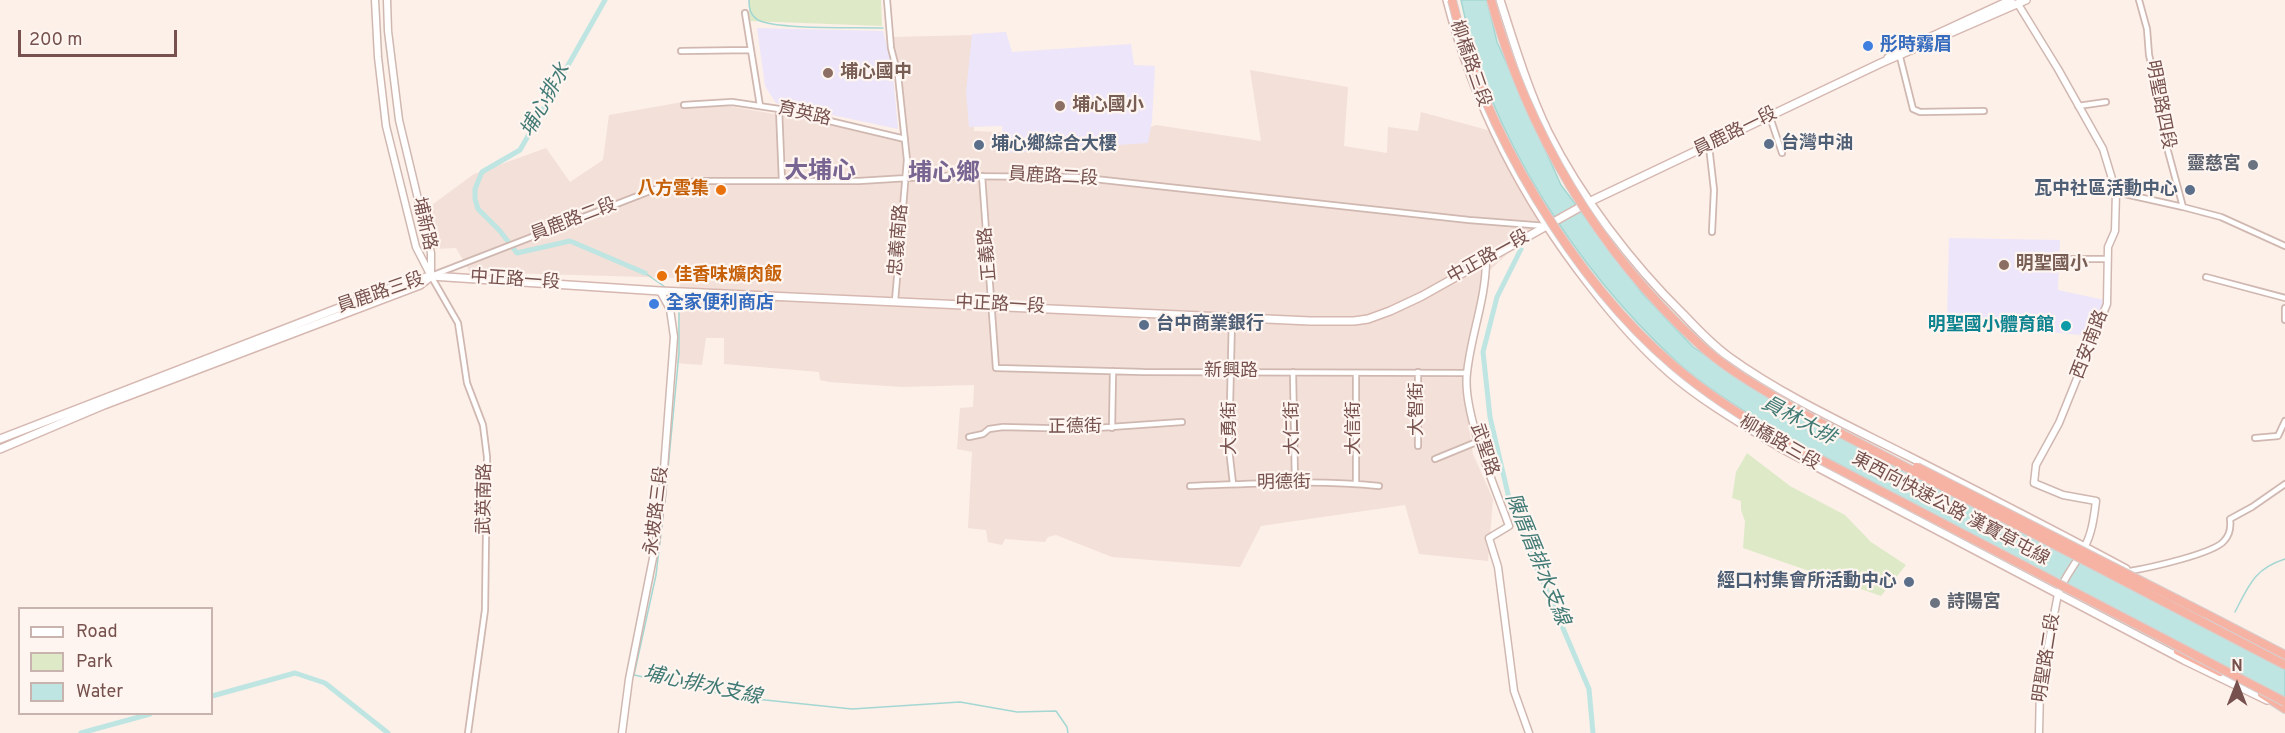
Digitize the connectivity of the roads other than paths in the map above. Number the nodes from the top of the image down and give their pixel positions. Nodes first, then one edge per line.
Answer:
1 (375, 0) edge
2 (387, 0) edge
3 (887, 0) edge
4 (1447, 0) edge
5 (1452, 0) edge
6 (1491, 0) edge
7 (1500, 0) edge
8 (2026, 0) edge
9 (2139, 0) edge
10 (2015, 2) edge
11 (745, 13) dead end
12 (750, 50) junction
13 (681, 51) dead end
14 (1900, 57) junction
15 (1881, 63) junction
16 (2106, 102) dead end
17 (684, 105) dead end
18 (760, 106) junction
19 (2078, 106) junction
20 (779, 109) junction
21 (1984, 111) dead end
22 (1770, 117) junction
23 (905, 139) junction
24 (1709, 146) junction
25 (1782, 153) dead end
26 (982, 176) junction
27 (906, 179) junction
28 (782, 181) junction
29 (2116, 192) junction
30 (1591, 201) junction
31 (1579, 207) joint
32 (2183, 207) junction
33 (1546, 226) junction
34 (1712, 232) dead end
35 (2285, 246) edge
36 (2064, 259) dead end
37 (2108, 259) junction
38 (1485, 260) junction
39 (431, 276) junction
40 (2206, 278) dead end
41 (660, 291) junction
42 (2285, 298) edge
43 (895, 301) junction
44 (993, 306) junction
45 (2285, 308) edge
46 (1232, 317) junction
47 (2285, 320) edge
48 (996, 368) joint
49 (1113, 371) junction
50 (1231, 372) junction
51 (1293, 372) junction
52 (1418, 372) junction
53 (1356, 373) junction
54 (1466, 374) junction
55 (2285, 421) edge
56 (1182, 422) dead end
57 (1112, 428) junction
58 (969, 437) dead end
59 (2255, 438) dead end
60 (0, 440) edge
61 (1479, 441) junction
62 (1418, 446) dead end
63 (0, 449) edge
64 (1435, 459) dead end
65 (1900, 463) junction
66 (1294, 483) junction
67 (1233, 484) junction
68 (1356, 484) junction
69 (2285, 484) edge
70 (1190, 486) dead end
71 (1379, 486) dead end
72 (1926, 515) junction
73 (2085, 547) junction
74 (2130, 571) junction
75 (2058, 594) junction
76 (2285, 653) edge
77 (2285, 665) edge
78 (2285, 702) edge
79 (2285, 709) edge
80 (468, 733) edge
81 (622, 733) edge
82 (1529, 733) edge
83 (2039, 733) edge

1 - 39 street, 埔新路
2 - 39 street, 埔新路
3 - 23 street, 忠義南路
4 - 33 main road, 柳橋路三段
5 - 72 highway, 東西向快速公路 漢寶草屯線, bridge
6 - 65 highway, 東西向快速公路 漢寶草屯線, bridge
7 - 30 main road
8 - 10 main road, 員鹿路一段
9 - 32 street, 明聖路四段
10 - 14 main road, 員鹿路一段
10 - 15 main road, 員鹿路一段
10 - 19 street, 西安南路
11 - 12 street, 育英路
12 - 13 street
12 - 18 street, 育英路
14 - 15 main road, 員鹿路一段
14 - 21 street
15 - 22 main road, 員鹿路一段
16 - 19 street
17 - 18 street
18 - 20 street, 育英路
19 - 29 street, 西安南路
20 - 23 street, 育英路
20 - 28 street
22 - 24 main road, 員鹿路一段
22 - 25 street
23 - 27 street, 忠義南路
24 - 30 main road, 員鹿路一段
24 - 34 street
26 - 27 street, 員鹿路二段
26 - 33 street, 員鹿路二段
26 - 44 street, 正義路
27 - 28 street, 員鹿路二段
27 - 43 street, 忠義南路
28 - 39 street, 員鹿路二段
29 - 32 street
29 - 37 street, 西安南路
30 - 31 main road, 員鹿路一段
30 - 73 main road
31 - 33 main road, 中正路一段
32 - 35 street
33 - 38 main road, 中正路一段
33 - 75 main road, 柳橋路三段
36 - 37 street
37 - 73 street, 西安南路
38 - 46 main road, 中正路一段
38 - 54 street, 武聖路
39 - 41 main road, 中正路一段
39 - 60 main road, 員鹿路三段
39 - 63 main road, 員鹿路三段
39 - 80 street, 武英南路
40 - 42 street
41 - 43 main road, 中正路一段
41 - 81 street, 永坡路三段
43 - 44 main road, 中正路一段
44 - 46 main road, 中正路一段
44 - 48 street, 正義路
45 - 47 street
46 - 50 street, 大勇街
48 - 49 street, 新興路
49 - 50 street, 新興路
49 - 57 street
50 - 51 street, 新興路
50 - 67 street, 大勇街
51 - 53 street, 新興路
51 - 66 street, 大仁街
52 - 53 street, 新興路
52 - 54 street, 新興路
52 - 62 street, 大智街
53 - 68 street, 大信街
54 - 61 street, 武聖路
55 - 59 street
56 - 57 street, 正德街
57 - 58 street, 正德街
61 - 64 street
61 - 82 street, 武聖路
65 - 76 highway, bridge
65 - 77 highway, 東西向快速公路 漢寶草屯線, bridge
66 - 67 street, 明德街
66 - 68 street, 明德街
67 - 70 street, 明德街
68 - 71 street, 明德街
69 - 74 street
72 - 78 highway, 東西向快速公路 漢寶草屯線, bridge
72 - 79 highway, bridge
73 - 74 main road
73 - 75 street, 明聖路二段
74 - 76 main road
75 - 79 main road, 柳橋路三段
75 - 83 street, 明聖路二段

